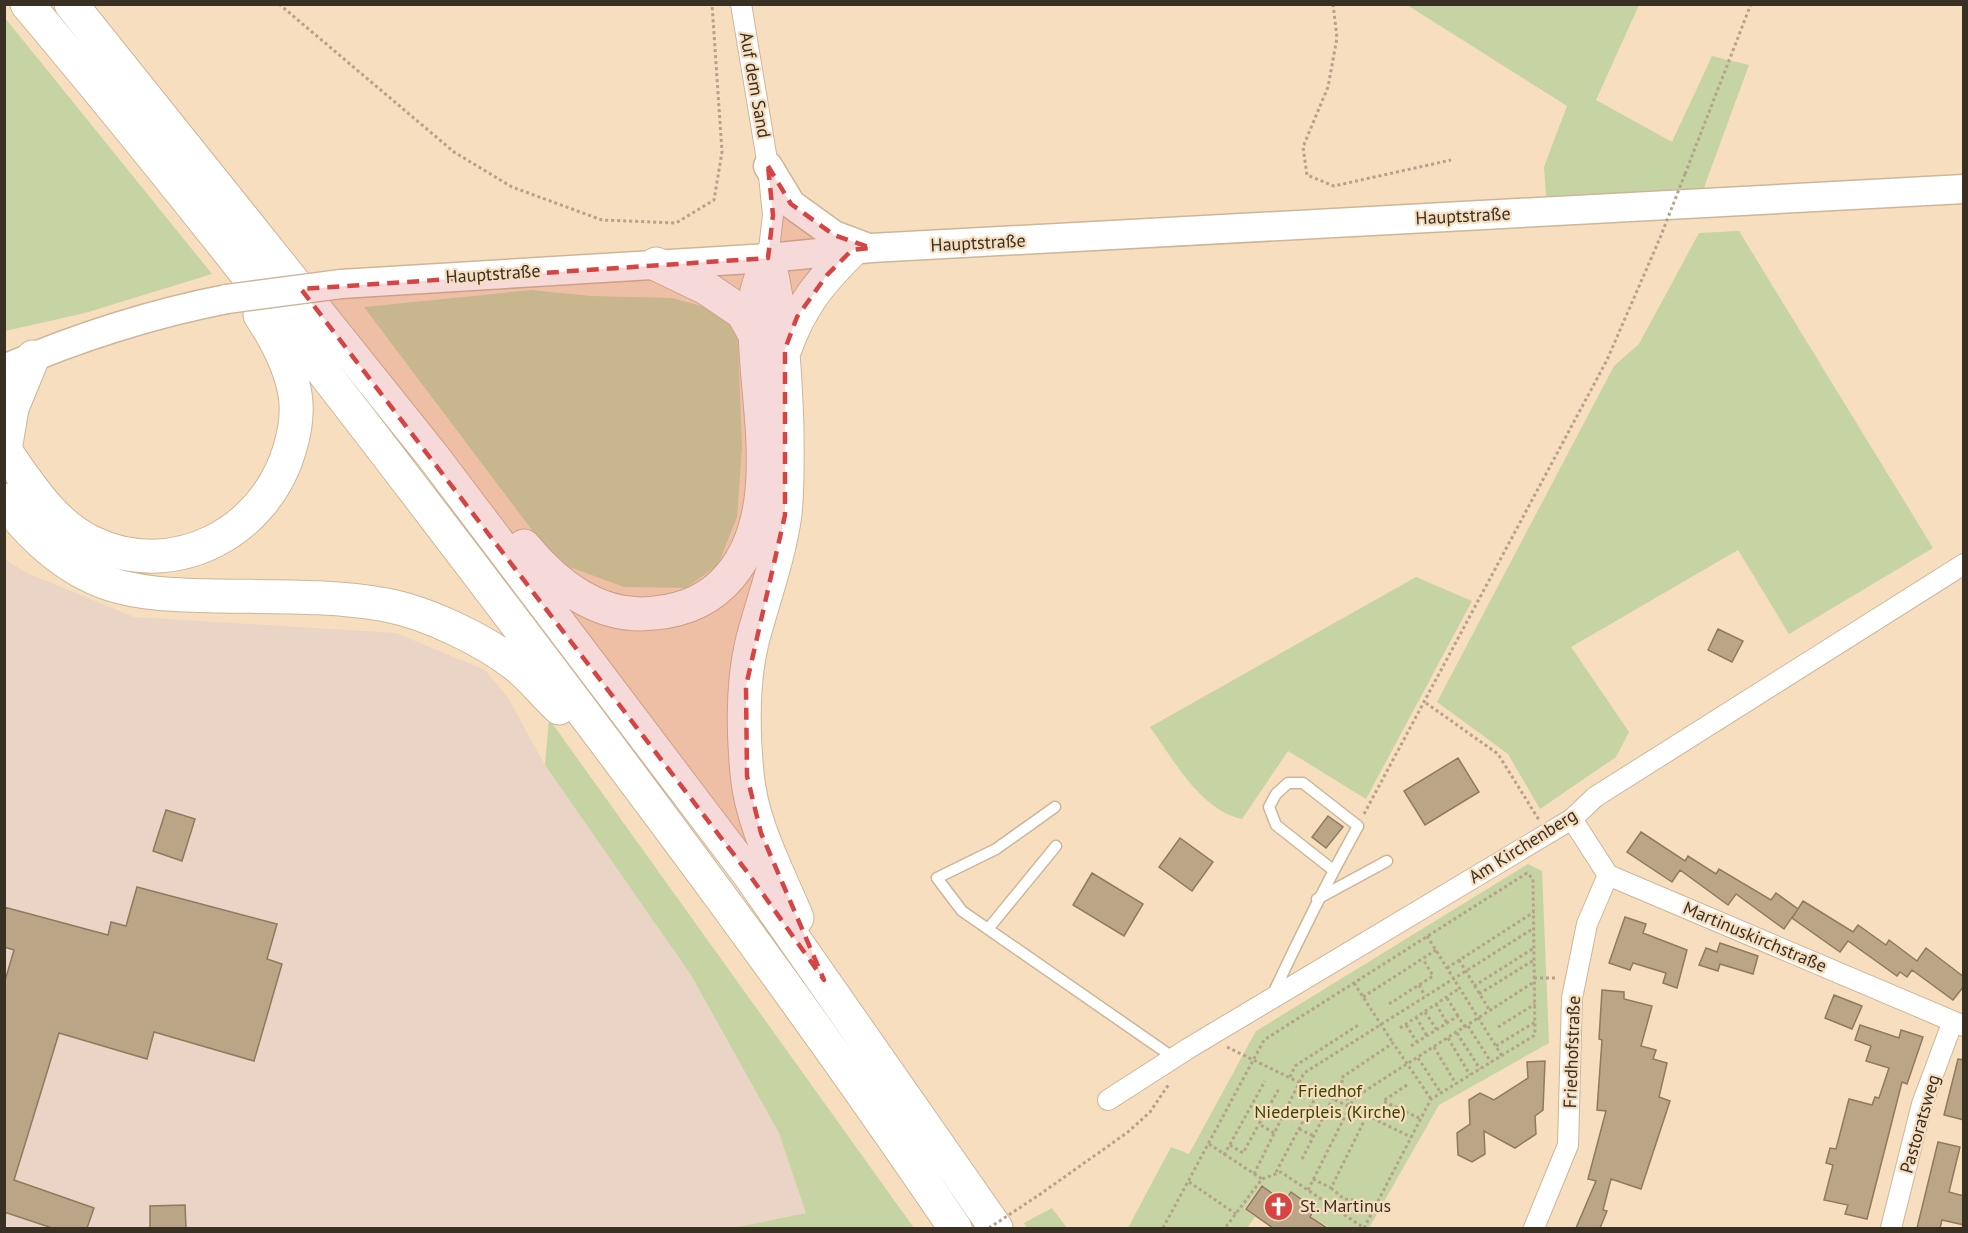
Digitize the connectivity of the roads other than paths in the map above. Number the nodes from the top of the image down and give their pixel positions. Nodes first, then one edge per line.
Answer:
1 (27, 4) edge
2 (71, 4) edge
3 (741, 4) edge
4 (768, 166) junction
5 (1964, 189) edge
6 (210, 229) junction
7 (862, 249) junction
8 (768, 258) junction
9 (656, 264) junction
10 (755, 335) junction
11 (785, 349) junction
12 (14, 359) edge
13 (5, 450) edge
14 (432, 454) junction
15 (4, 501) edge
16 (1964, 564) edge
17 (1055, 807) dead end
18 (1572, 819) junction
19 (670, 825) junction
20 (1056, 846) dead end
21 (1387, 861) dead end
22 (1333, 870) junction
23 (1608, 875) junction
24 (1317, 899) junction
25 (988, 929) junction
26 (824, 980) junction
27 (1270, 999) junction
28 (1958, 1023) edge
29 (1175, 1067) junction
30 (1108, 1100) dead end
31 (955, 1228) edge
32 (996, 1228) edge
33 (1534, 1228) edge
34 (1891, 1228) edge

1 - 6 highway
2 - 14 highway
3 - 4 street, Auf dem Sand
4 - 7 main road
4 - 8 street, Auf dem Sand
5 - 7 main road, Hauptstraße
6 - 13 highway
6 - 19 highway
7 - 8 main road, Hauptstraße
7 - 11 highway
8 - 9 main road, Hauptstraße
8 - 10 highway
8 - 11 highway
9 - 10 highway
9 - 12 main road, Hauptstraße, bridge
10 - 14 highway
11 - 26 highway
12 - 13 highway
14 - 26 highway
15 - 19 highway
16 - 18 street, Am Kirchenberg
17 - 25 lane
18 - 23 street
18 - 27 street, Am Kirchenberg
19 - 31 highway
20 - 25 lane
21 - 24 lane
22 - 22 lane
22 - 24 lane
23 - 28 street, Martinuskirchstraße
23 - 33 street, Friedhofstraße
24 - 27 lane
25 - 29 lane
26 - 32 highway
27 - 29 street, Am Kirchenberg
28 - 34 street, Pastoratsweg
29 - 30 street, Am Kirchenberg

